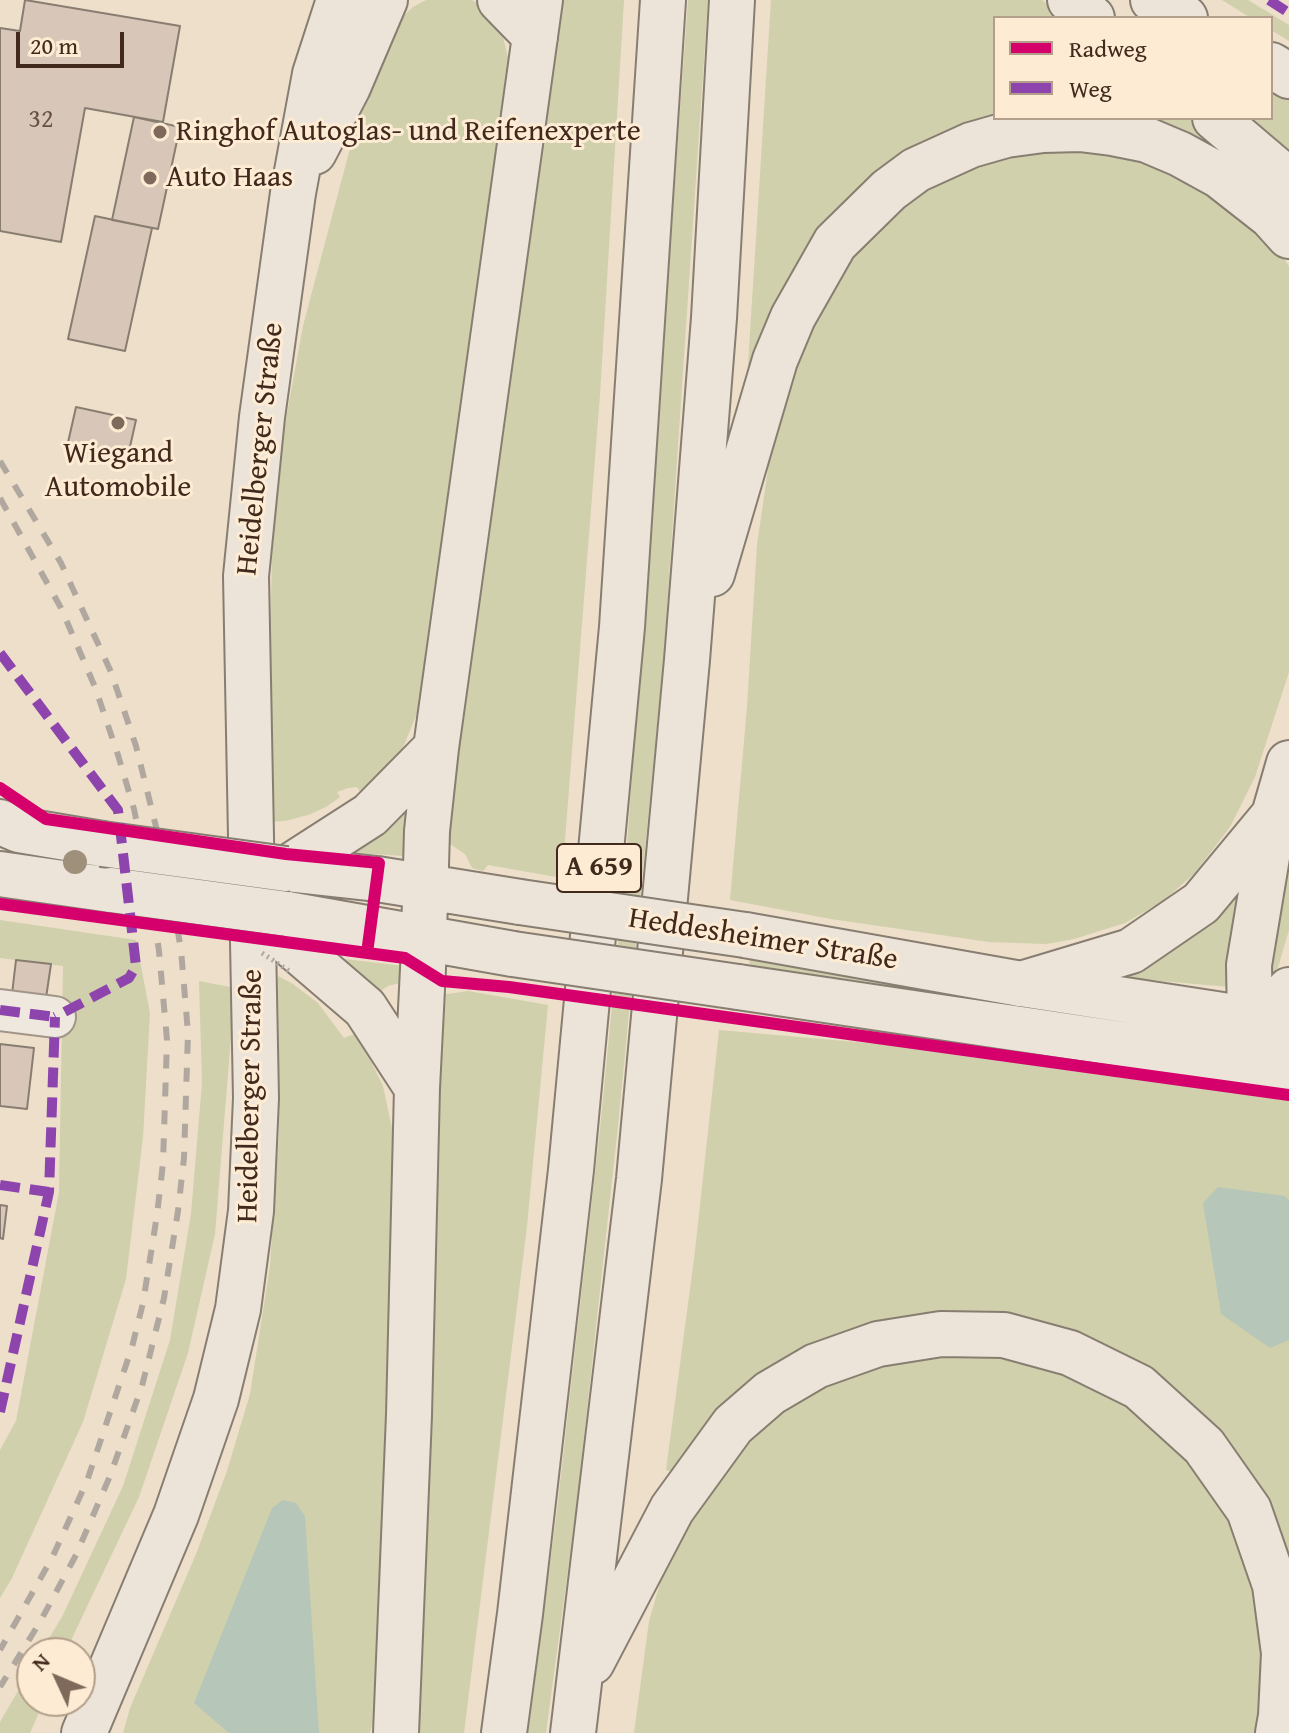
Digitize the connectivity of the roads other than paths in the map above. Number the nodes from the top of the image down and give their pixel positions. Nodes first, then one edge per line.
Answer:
1 (339, 0) edge
2 (385, 0) edge
3 (500, 0) edge
4 (663, 0) edge
5 (732, 0) edge
6 (1070, 0) edge
7 (1153, 0) edge
8 (1090, 16) edge
9 (1181, 16) edge
10 (538, 18) edge
11 (1217, 120) edge
12 (1289, 181) edge
13 (293, 193) junction
14 (1289, 236) edge
15 (687, 660) junction
16 (436, 748) junction
17 (1289, 763) edge
18 (1274, 815) junction
19 (0, 822) edge
20 (286, 869) junction
21 (0, 874) edge
22 (425, 887) junction
23 (288, 928) junction
24 (423, 936) junction
25 (1021, 984) junction
26 (0, 1010) edge
27 (1276, 1015) edge
28 (55, 1017) dead end
29 (1272, 1067) edge
30 (417, 1088) junction
31 (580, 1685) junction
32 (84, 1733) edge
33 (396, 1733) edge
34 (504, 1733) edge
35 (573, 1733) edge
36 (1278, 1733) edge

1 - 13 main road, Heidelberger Straße
2 - 13 main road, Heidelberger Straße
3 - 10 main road
4 - 34 main road, A 659
5 - 15 main road, A 659
6 - 8 main road
7 - 9 main road
10 - 16 main road
11 - 12 main road
13 - 32 main road, Heidelberger Straße
14 - 15 main road
15 - 31 main road, A 659
16 - 20 main road
16 - 22 main road
17 - 18 main road
18 - 25 main road
18 - 27 main road
19 - 20 main road, Heddesheimer Straße, bridge
20 - 22 main road, Heddesheimer Straße
21 - 23 main road, bridge
22 - 24 main road
22 - 25 main road, Heddesheimer Straße, bridge
23 - 24 main road, Heddesheimer Straße
23 - 30 main road
24 - 29 main road, Heddesheimer Straße, bridge
24 - 30 main road
25 - 27 main road, Heddesheimer Straße
26 - 28 street
27 - 29 main road
30 - 33 main road
31 - 35 main road, A 659
31 - 36 main road

